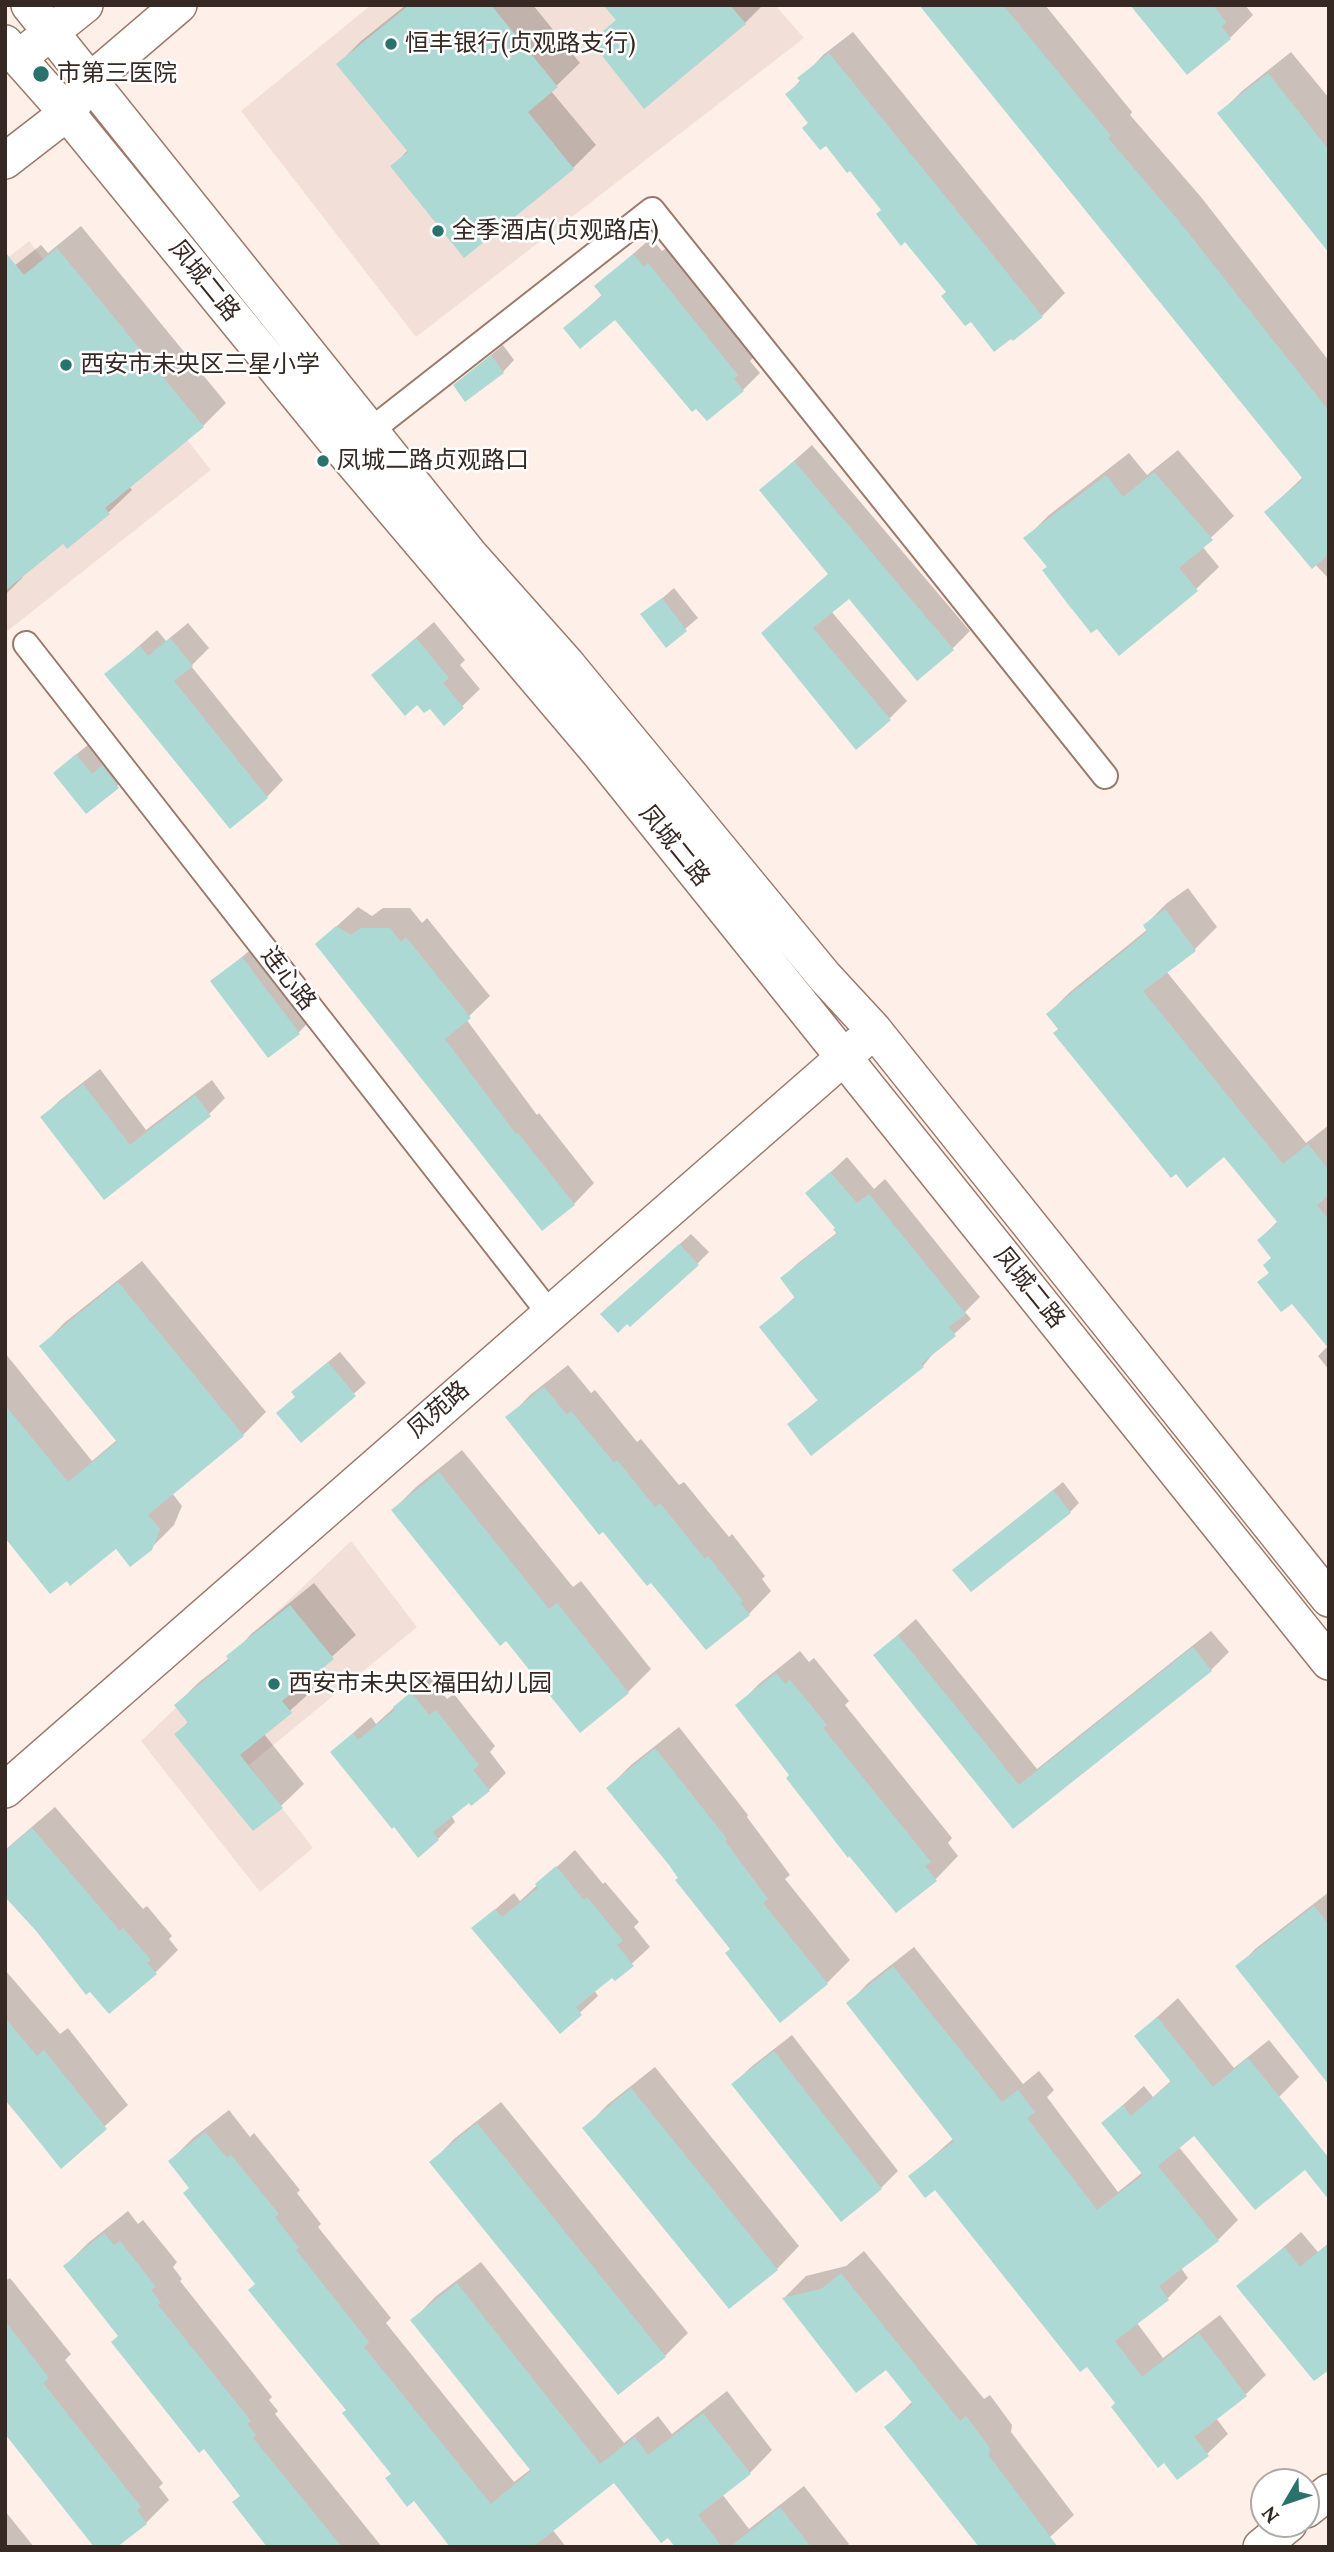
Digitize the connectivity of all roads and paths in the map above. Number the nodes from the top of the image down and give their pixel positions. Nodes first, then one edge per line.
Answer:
1 (29, 5) edge
2 (85, 5) edge
3 (179, 5) edge
4 (50, 34) junction
5 (9, 57) edge
6 (89, 82) junction
7 (67, 113) junction
8 (5, 161) edge
9 (370, 431) junction
10 (26, 644) dead end
11 (1105, 776) dead end
12 (874, 1030) junction
13 (843, 1058) junction
14 (550, 1314) junction
15 (1329, 1599) edge
16 (1329, 1662) edge
17 (5, 1790) edge

1 - 4 main road, 凤城二路
2 - 4 main road
3 - 6 main road
4 - 5 main road
4 - 6 main road, 凤城二路
5 - 7 main road, 凤城二路
6 - 7 main road
6 - 9 main road, 凤城二路
7 - 8 main road
7 - 13 main road, 凤城二路
9 - 11 street
9 - 12 main road, 凤城二路
10 - 14 street, 连心路
12 - 13 main road, 凤苑路
12 - 15 main road, 凤城二路
13 - 14 main road, 凤苑路
13 - 16 main road, 凤城二路
14 - 17 main road, 凤苑路

